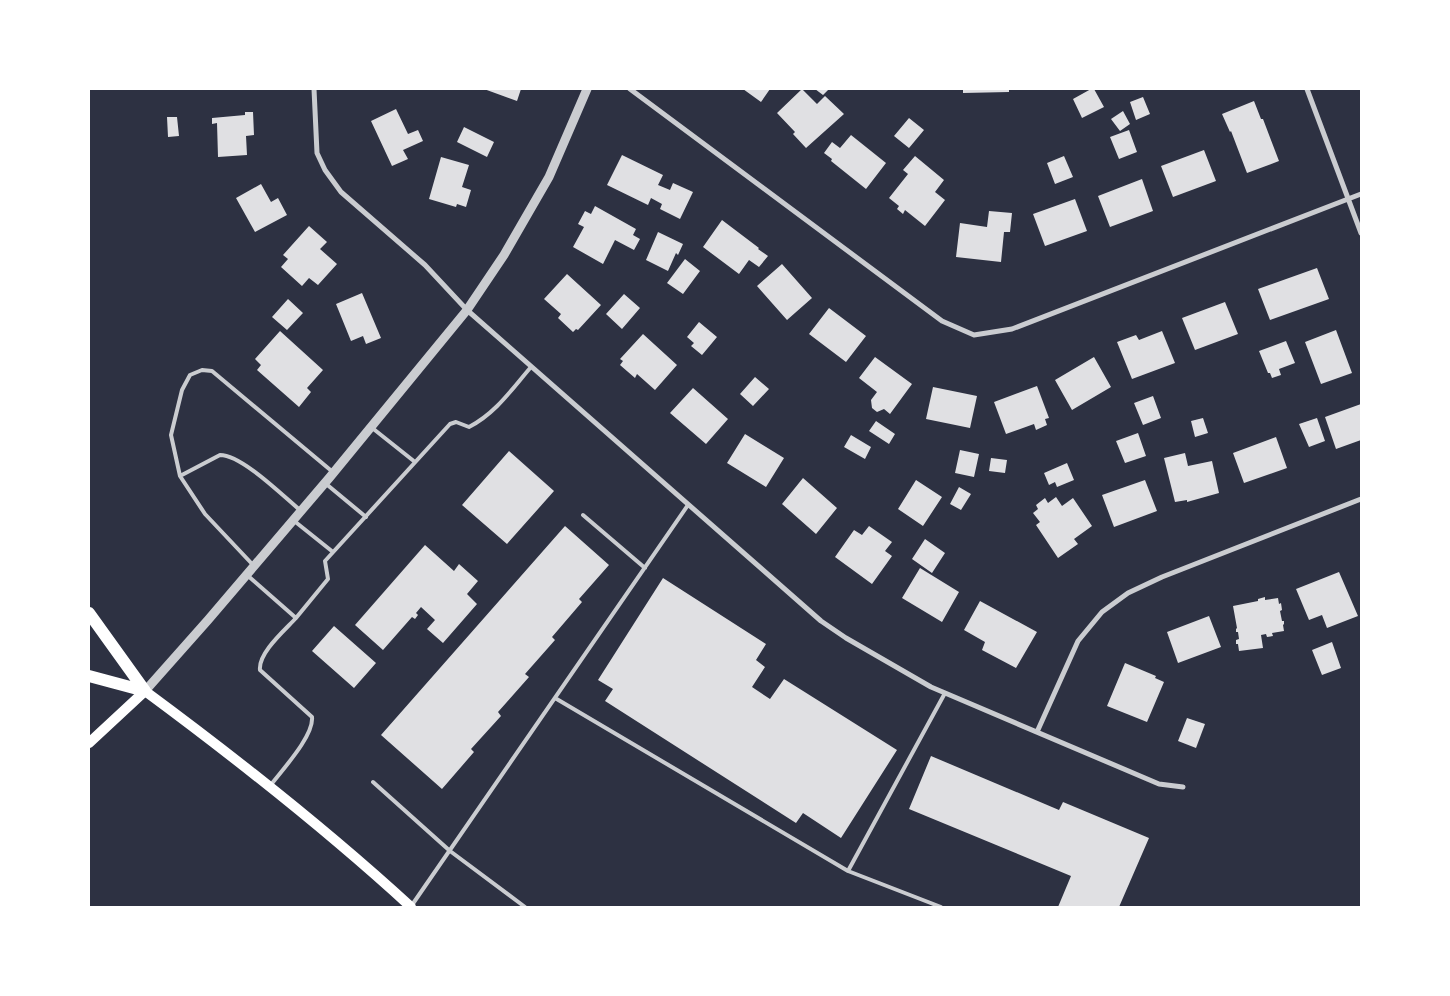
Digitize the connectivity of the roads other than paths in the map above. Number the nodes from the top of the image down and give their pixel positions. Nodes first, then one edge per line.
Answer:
1 (314, 89) edge
2 (588, 89) edge
3 (630, 89) edge
4 (1307, 89) edge
5 (1361, 194) edge
6 (1348, 199) junction
7 (1361, 233) edge
8 (466, 310) junction
9 (531, 367) junction
10 (371, 427) junction
11 (415, 462) junction
12 (334, 473) junction
13 (180, 476) junction
14 (325, 483) junction
15 (1361, 499) edge
16 (688, 505) junction
17 (301, 511) junction
18 (583, 515) dead end
19 (366, 517) junction
20 (293, 520) junction
21 (333, 552) junction
22 (254, 566) junction
23 (645, 568) junction
24 (246, 575) junction
25 (89, 614) edge
26 (296, 618) junction
27 (89, 676) edge
28 (145, 691) junction
29 (945, 693) junction
30 (555, 698) junction
31 (1037, 732) junction
32 (89, 743) edge
33 (373, 782) dead end
34 (270, 786) junction
35 (1183, 787) dead end
36 (450, 851) junction
37 (848, 871) junction
38 (411, 907) edge
39 (525, 907) edge
40 (941, 907) edge

1 - 8 street
2 - 8 street
3 - 6 street
4 - 6 street
5 - 6 street
6 - 7 street
8 - 9 street
8 - 10 street
9 - 11 lane
9 - 16 street
10 - 11 lane
10 - 12 street
11 - 19 lane
12 - 13 lane
12 - 14 street
13 - 17 lane
13 - 22 lane
14 - 17 street
14 - 19 lane
15 - 31 street
16 - 23 lane
16 - 29 street
17 - 20 street
18 - 23 lane
19 - 21 lane
20 - 21 lane
20 - 22 street
21 - 26 lane
22 - 24 street
23 - 30 lane
24 - 26 lane
24 - 28 street
25 - 28 main road
26 - 34 lane
27 - 28 main road
28 - 32 main road
28 - 34 main road
29 - 31 street
29 - 37 lane
30 - 36 lane
30 - 37 lane
31 - 35 street
33 - 36 lane
34 - 38 main road
36 - 38 lane
36 - 39 lane
37 - 40 lane

